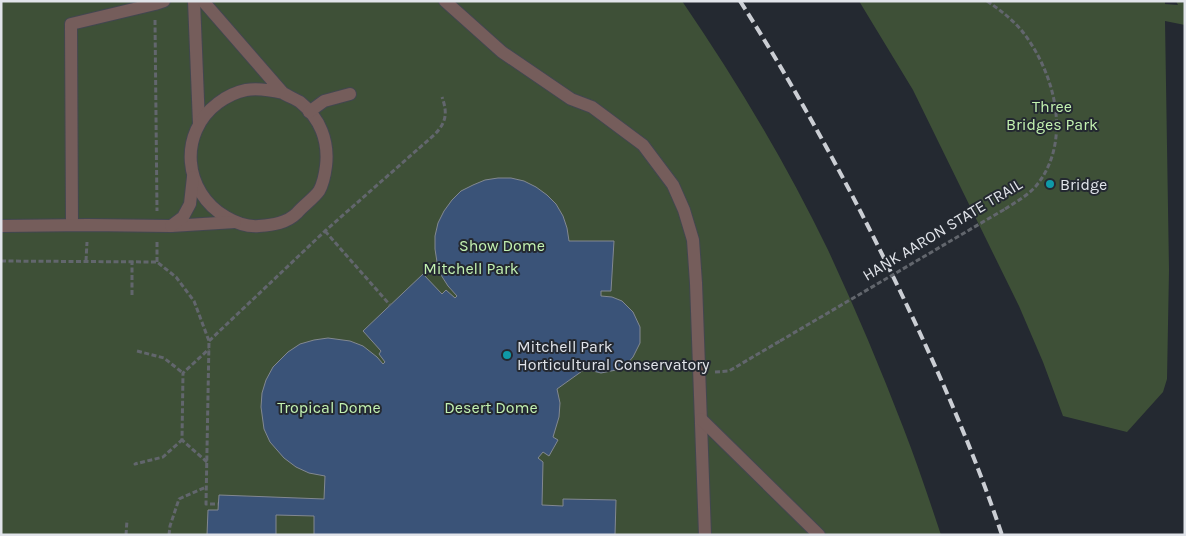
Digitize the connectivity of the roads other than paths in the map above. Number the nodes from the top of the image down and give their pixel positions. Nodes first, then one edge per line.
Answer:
1 (194, 1) edge
2 (203, 1) edge
3 (445, 1) edge
4 (160, 3) edge
5 (283, 93) junction
6 (350, 94) dead end
7 (309, 112) junction
8 (199, 124) junction
9 (193, 176) junction
10 (235, 222) junction
11 (72, 225) junction
12 (1, 226) edge
13 (170, 226) junction
14 (701, 419) junction
15 (705, 535) edge
16 (819, 535) edge

1 - 8 lane
2 - 5 lane
3 - 14 lane
4 - 11 lane
5 - 7 lane
5 - 8 lane
6 - 7 lane
7 - 10 lane
8 - 9 lane
9 - 10 lane
9 - 13 lane
10 - 13 lane
11 - 12 lane
11 - 13 lane
14 - 15 lane
14 - 16 lane

